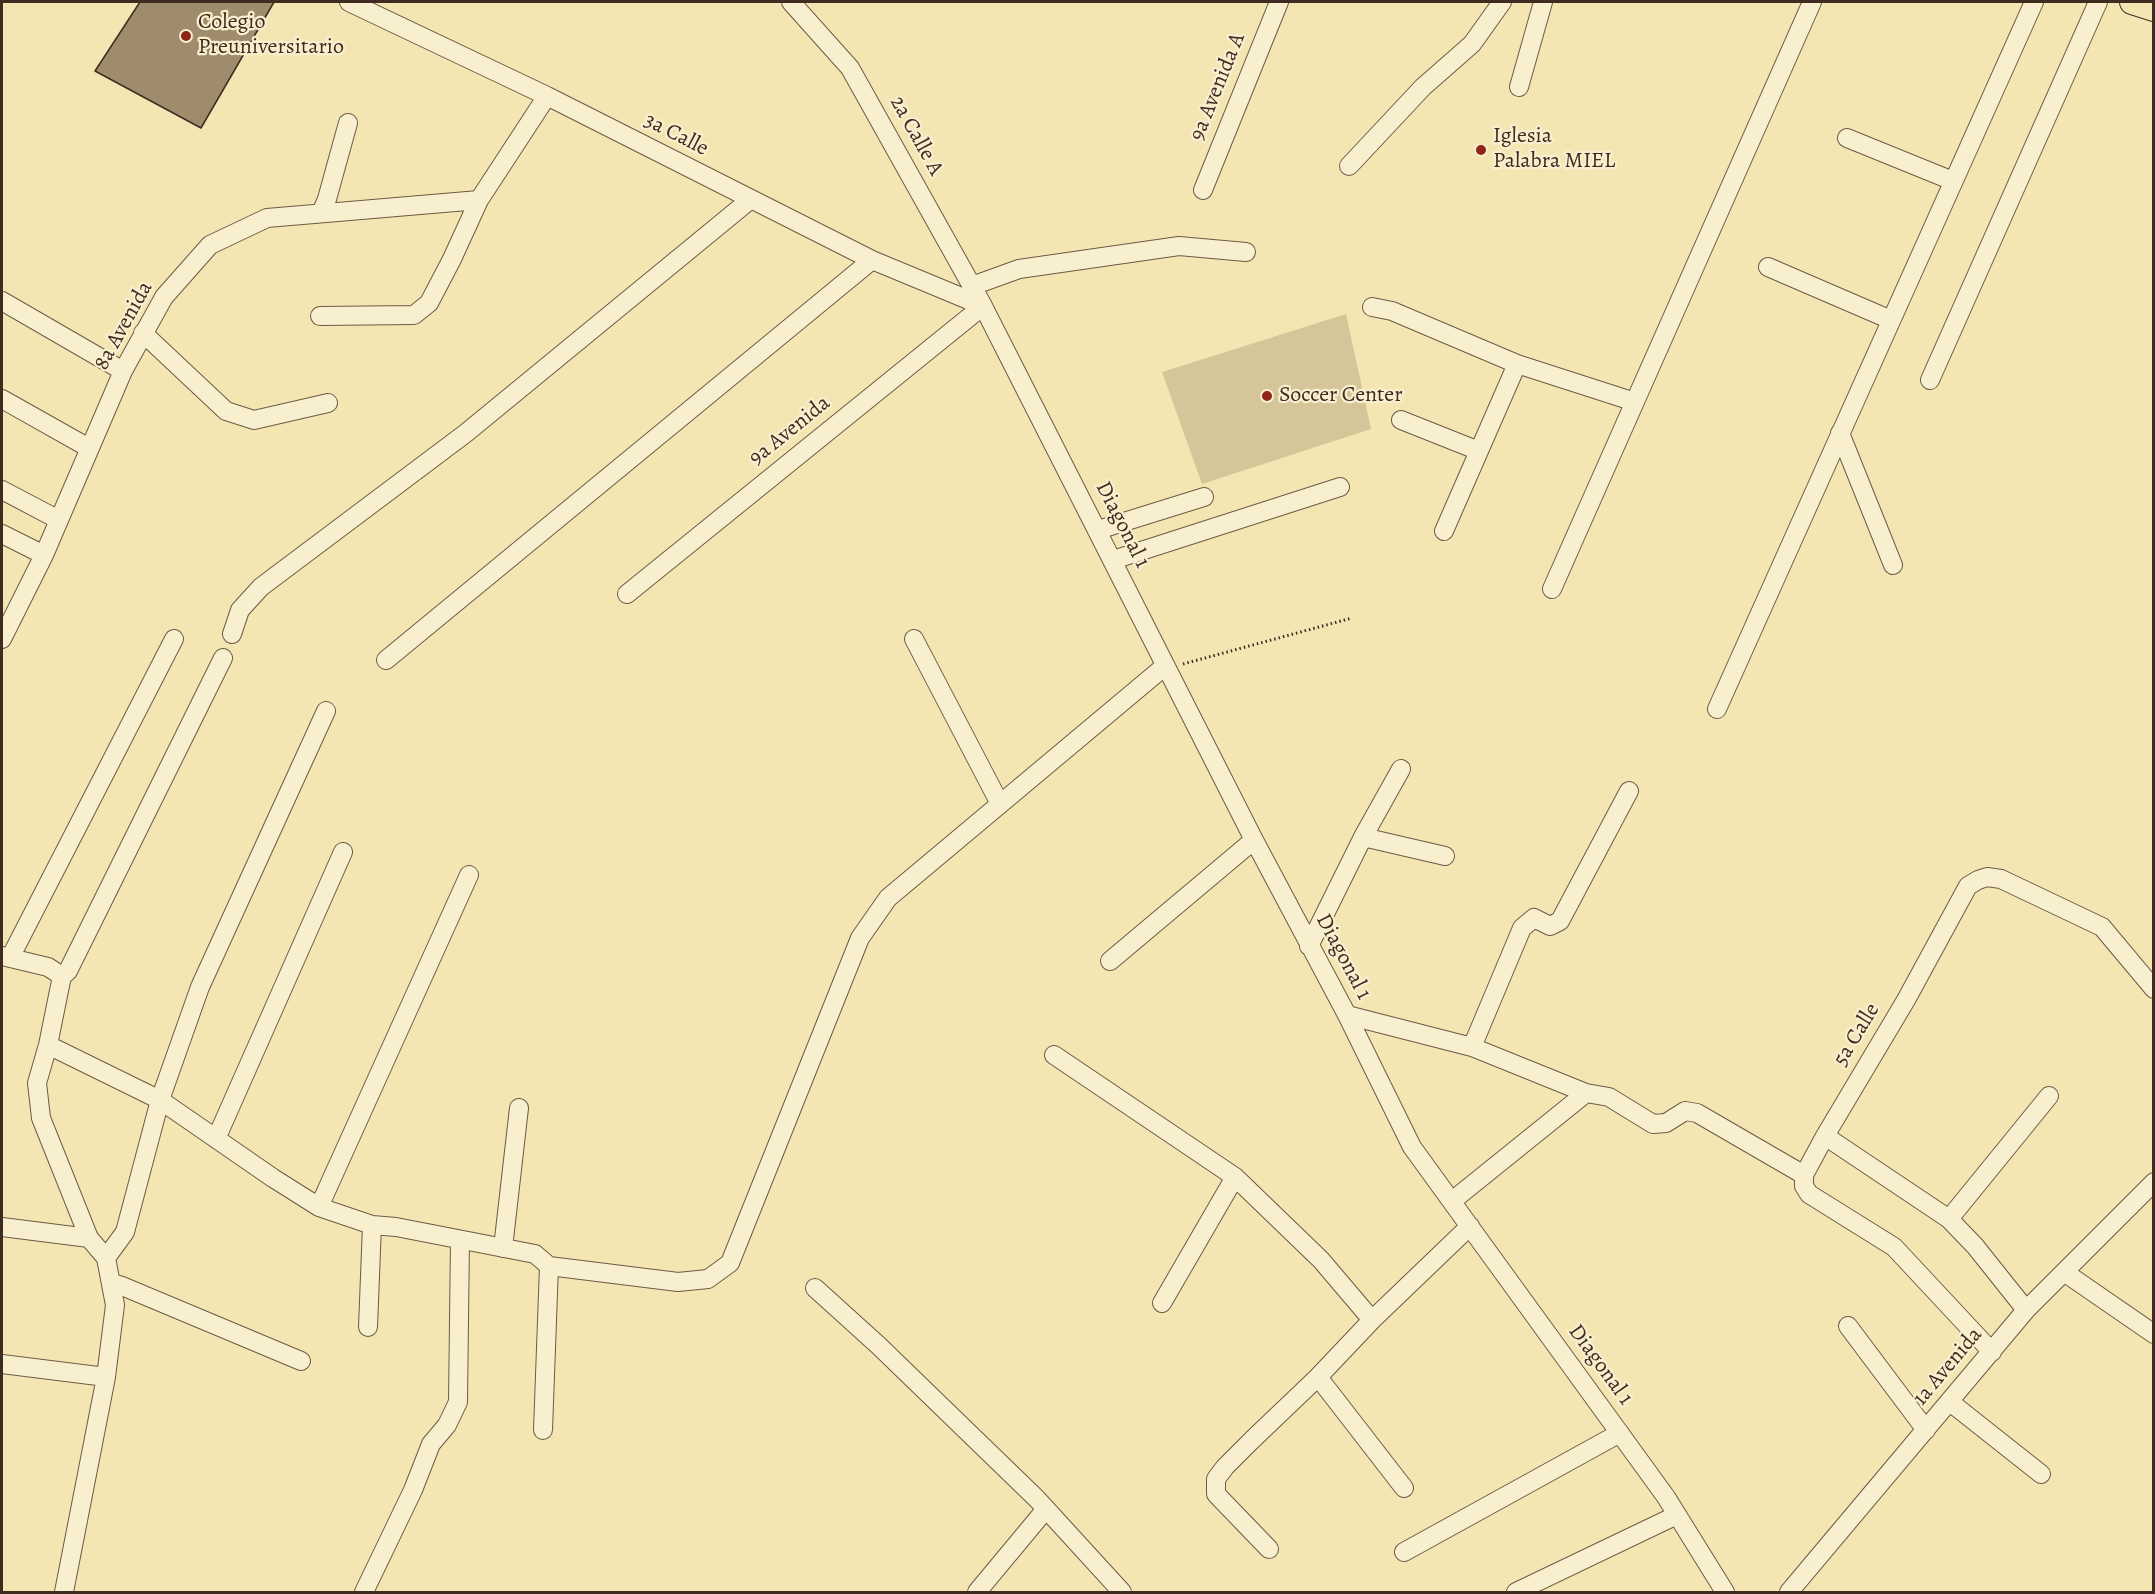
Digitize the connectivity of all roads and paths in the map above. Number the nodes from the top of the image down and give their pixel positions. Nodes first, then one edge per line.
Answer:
1 (349, 2) edge
2 (791, 2) edge
3 (1279, 2) edge
4 (1502, 2) edge
5 (1543, 2) edge
6 (1812, 2) edge
7 (2034, 2) edge
8 (2098, 2) edge
9 (2132, 2) edge
10 (2154, 9) edge
11 (1519, 87) dead end
12 (547, 96) junction
13 (348, 123) dead end
14 (1847, 138) dead end
15 (1349, 166) dead end
16 (1953, 181) junction
17 (1203, 190) dead end
18 (478, 200) junction
19 (751, 200) junction
20 (321, 213) junction
21 (1246, 252) dead end
22 (872, 260) junction
23 (1768, 267) dead end
24 (972, 286) junction
25 (2, 301) edge
26 (983, 306) junction
27 (1372, 307) dead end
28 (320, 316) dead end
29 (1891, 320) junction
30 (143, 333) junction
31 (1517, 364) junction
32 (123, 371) junction
33 (1930, 380) dead end
34 (2, 399) edge
35 (1635, 402) junction
36 (328, 403) dead end
37 (1401, 420) dead end
38 (1840, 433) junction
39 (90, 448) junction
40 (1479, 451) junction
41 (1340, 487) dead end
42 (2, 490) edge
43 (1204, 497) dead end
44 (59, 520) junction
45 (1098, 530) junction
46 (1444, 531) dead end
47 (2, 534) edge
48 (44, 555) junction
49 (1113, 560) junction
50 (1893, 565) dead end
51 (1552, 589) dead end
52 (627, 594) dead end
53 (1352, 618) dead end
54 (3, 632) edge
55 (232, 634) dead end
56 (174, 639) dead end
57 (914, 639) dead end
58 (223, 658) dead end
59 (386, 660) dead end
60 (1166, 667) junction
61 (1717, 709) dead end
62 (327, 711) dead end
63 (1401, 769) dead end
64 (1629, 791) dead end
65 (1000, 804) junction
66 (1364, 837) junction
67 (1254, 840) junction
68 (343, 852) dead end
69 (1445, 856) dead end
70 (470, 875) dead end
71 (1309, 946) junction
72 (6, 957) edge
73 (1110, 961) dead end
74 (62, 976) junction
75 (2154, 989) edge
76 (1347, 1015) junction
77 (48, 1045) junction
78 (1472, 1047) junction
79 (1054, 1055) dead end
80 (1586, 1093) junction
81 (2049, 1096) dead end
82 (160, 1100) junction
83 (519, 1108) dead end
84 (1825, 1136) junction
85 (216, 1138) junction
86 (1804, 1175) junction
87 (1235, 1178) junction
88 (2154, 1182) edge
89 (1452, 1201) junction
90 (319, 1207) junction
91 (1949, 1219) junction
92 (372, 1225) junction
93 (1470, 1226) junction
94 (2, 1227) edge
95 (89, 1238) junction
96 (460, 1240) junction
97 (503, 1248) junction
98 (106, 1258) junction
99 (549, 1266) junction
100 (2064, 1272) junction
101 (111, 1284) junction
102 (815, 1288) dead end
103 (1162, 1303) dead end
104 (2026, 1310) junction
105 (1372, 1320) junction
106 (1848, 1326) dead end
107 (368, 1327) dead end
108 (2154, 1334) edge
109 (1992, 1352) junction
110 (301, 1361) dead end
111 (2, 1364) edge
112 (106, 1377) junction
113 (1318, 1377) junction
114 (1950, 1402) junction
115 (543, 1430) dead end
116 (1926, 1430) junction
117 (1620, 1433) junction
118 (2041, 1474) dead end
119 (1404, 1488) dead end
120 (1046, 1509) junction
121 (1677, 1515) junction
122 (1269, 1549) dead end
123 (1404, 1552) dead end
124 (64, 1593) edge
125 (364, 1593) edge
126 (977, 1593) edge
127 (1122, 1593) edge
128 (1516, 1593) edge
129 (1725, 1593) edge
130 (1789, 1593) edge

1 - 12 street, 3a Calle
2 - 24 street, 2a Calle A
3 - 17 street, 9a Avenida A
4 - 15 street
5 - 11 street
6 - 35 street
7 - 16 street
8 - 33 street
9 - 10 main road
12 - 18 street
12 - 19 street, 3a Calle
13 - 20 street
14 - 16 street
16 - 29 street
18 - 20 street, 8a Avenida
18 - 28 street
19 - 22 street, 3a Calle
19 - 55 street
20 - 30 street, 8a Avenida
21 - 24 street
22 - 26 street, 3a Calle
22 - 59 street
23 - 29 street
24 - 26 street, 2a Calle A
25 - 32 street
26 - 45 street, Diagonal 1
26 - 52 street, 9a Avenida
27 - 31 street
29 - 38 street
30 - 32 street, 8a Avenida
30 - 36 street
31 - 35 street
31 - 40 street
32 - 39 street, 8a Avenida
34 - 39 street
35 - 51 street
37 - 40 street
38 - 50 street
38 - 61 street
39 - 44 street, 8a Avenida
40 - 46 street
41 - 49 street
42 - 44 street
43 - 45 street
44 - 48 street, 8a Avenida
45 - 49 street, Diagonal 1
47 - 48 street
48 - 54 street, 8a Avenida
49 - 60 street, Diagonal 1
53 - 60 path
56 - 72 street
57 - 65 street
58 - 74 street
60 - 65 street
60 - 67 street, Diagonal 1
62 - 82 street
63 - 66 street
64 - 78 street
65 - 99 street
66 - 69 street
66 - 71 street
67 - 71 street, Diagonal 1
67 - 73 street
68 - 85 street
70 - 90 street
71 - 76 street, Diagonal 1
72 - 74 street
74 - 77 street
75 - 84 street, 5a Calle
76 - 78 street
76 - 89 street, Diagonal 1
77 - 82 street
77 - 95 street
78 - 80 street
79 - 87 street
80 - 86 street
80 - 89 street
81 - 91 street
82 - 85 street
82 - 98 street
83 - 97 street
84 - 86 street, 5a Calle
84 - 91 street
85 - 90 street
86 - 109 street
87 - 103 street
87 - 105 street
88 - 100 street, 1a Avenida
89 - 93 street, Diagonal 1
90 - 92 street
91 - 104 street
92 - 96 street
92 - 107 street
93 - 105 street
93 - 117 street, Diagonal 1
94 - 95 street
95 - 98 street
96 - 97 street
96 - 125 street
97 - 99 street
98 - 101 street
99 - 115 street
100 - 104 street, 1a Avenida
100 - 108 street
101 - 110 street
101 - 112 street
102 - 120 street
104 - 109 street, 1a Avenida
105 - 113 street
106 - 116 street
109 - 114 street, 1a Avenida
111 - 112 street
112 - 124 street
113 - 119 street
113 - 122 street
114 - 116 street, 1a Avenida
114 - 118 street
116 - 130 street, 1a Avenida
117 - 121 street, Diagonal 1
117 - 123 street
120 - 126 street
120 - 127 street
121 - 128 street
121 - 129 street, Diagonal 1

